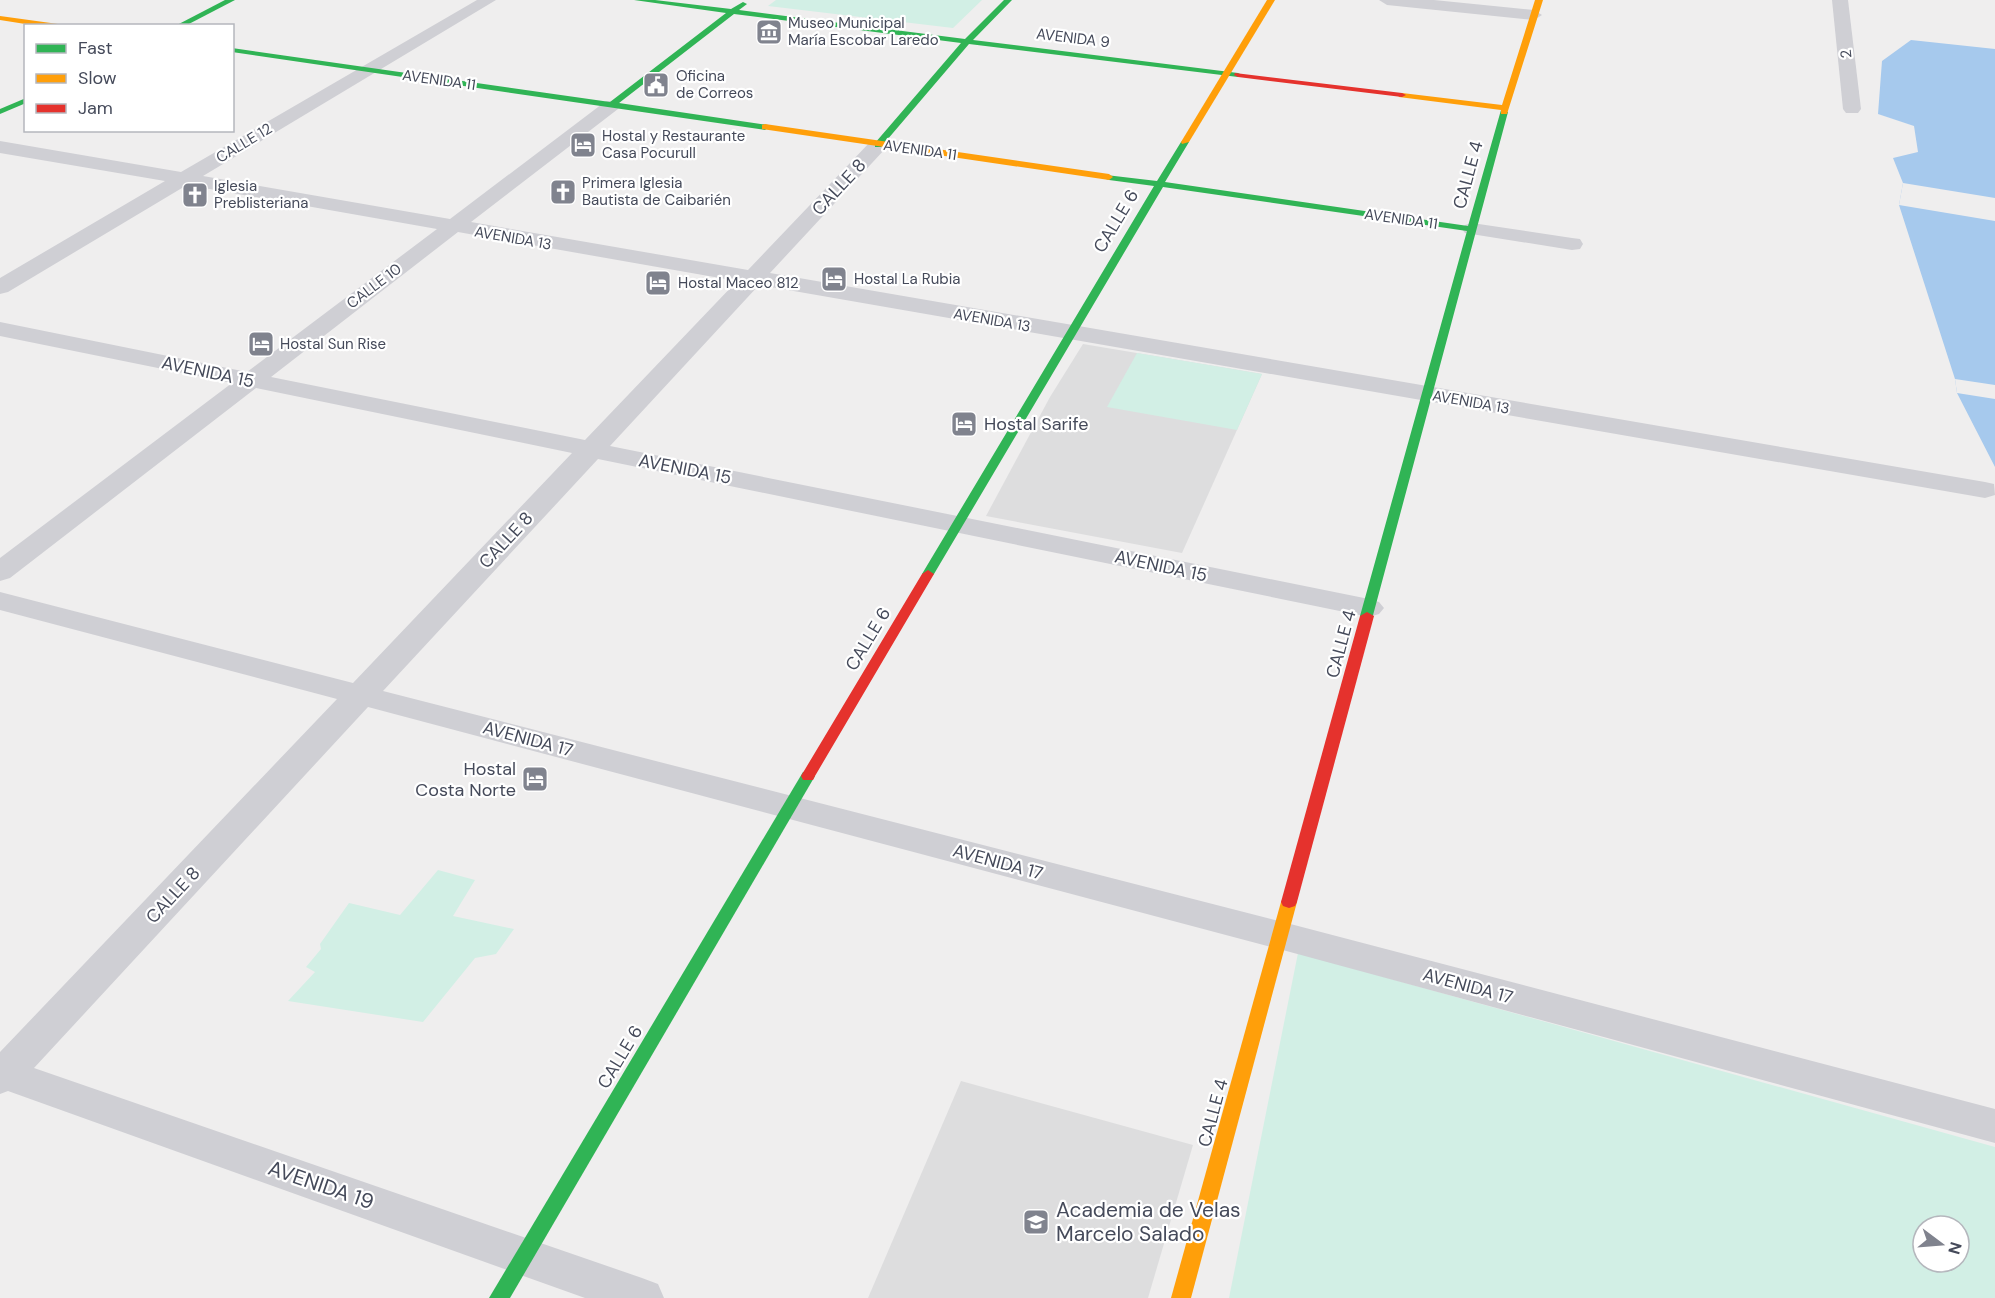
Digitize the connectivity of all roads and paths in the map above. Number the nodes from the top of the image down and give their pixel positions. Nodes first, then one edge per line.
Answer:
1 (231, 0) edge
2 (488, 0) edge
3 (638, 0) edge
4 (748, 0) edge
5 (1008, 0) edge
6 (1271, 0) edge
7 (1387, 0) edge
8 (1840, 0) edge
9 (1536, 8) edge
10 (733, 11) junction
11 (0, 18) edge
12 (44, 24) edge
13 (182, 24) edge
14 (967, 41) junction
15 (234, 50) edge
16 (369, 70) junction
17 (1226, 74) junction
18 (24, 101) edge
19 (612, 105) junction
20 (1505, 108) junction
21 (1852, 109) dead end
22 (0, 112) edge
23 (878, 144) junction
24 (0, 147) edge
25 (184, 179) junction
26 (1159, 185) junction
27 (451, 227) junction
28 (1472, 229) junction
29 (1572, 244) dead end
30 (752, 279) junction
31 (0, 287) edge
32 (0, 329) edge
33 (1070, 333) junction
34 (250, 380) junction
35 (1427, 394) junction
36 (591, 450) junction
37 (1985, 490) dead end
38 (957, 524) junction
39 (0, 572) edge
40 (0, 601) edge
41 (1369, 608) junction
42 (360, 695) junction
43 (789, 807) junction
44 (1279, 936) junction
45 (1, 1075) edge
46 (1995, 1126) edge
47 (523, 1256) junction
48 (499, 1298) edge
49 (642, 1298) edge
50 (1181, 1298) edge

1 - 13 street
2 - 16 street, CALLE 12
3 - 10 street, AVENIDA 9
4 - 10 street, CALLE 10
5 - 14 street, CALLE 8
6 - 17 street, CALLE 6
7 - 9 street
8 - 21 street, 2
9 - 20 street, CALLE 4
10 - 14 street, AVENIDA 9
10 - 19 street, CALLE 10
11 - 12 street
14 - 17 street, AVENIDA 9
14 - 23 street, CALLE 8
15 - 16 street, AVENIDA 11
16 - 19 street, AVENIDA 11
16 - 25 street, CALLE 12
17 - 20 street, AVENIDA 9
17 - 26 street, CALLE 6
18 - 22 street
19 - 23 street, AVENIDA 11
19 - 27 street, CALLE 10
20 - 28 street, CALLE 4
23 - 26 street, AVENIDA 11
23 - 30 street, CALLE 8
24 - 25 street, AVENIDA 13
25 - 27 street, AVENIDA 13
25 - 31 street, CALLE 12
26 - 28 street, AVENIDA 11
26 - 33 street, CALLE 6
27 - 30 street, AVENIDA 13
27 - 34 street, CALLE 10
28 - 29 street, AVENIDA 11
28 - 35 street, CALLE 4
30 - 33 street, AVENIDA 13
30 - 36 street, CALLE 8
32 - 34 street, AVENIDA 15
33 - 35 street, AVENIDA 13
33 - 38 street, CALLE 6
34 - 36 street, AVENIDA 15
34 - 39 street, CALLE 10
35 - 37 street, AVENIDA 13
35 - 41 street, CALLE 4
36 - 38 street, AVENIDA 15
36 - 42 street, CALLE 8
38 - 41 street, AVENIDA 15
38 - 43 street, CALLE 6
40 - 42 street, AVENIDA 17
41 - 44 street, CALLE 4
42 - 43 street, AVENIDA 17
42 - 45 street, CALLE 8
43 - 44 street, AVENIDA 17
43 - 47 street, CALLE 6
44 - 46 street, AVENIDA 17
44 - 50 street, CALLE 4
45 - 47 street, AVENIDA 19
47 - 48 street, CALLE 6
47 - 49 street, AVENIDA 19

